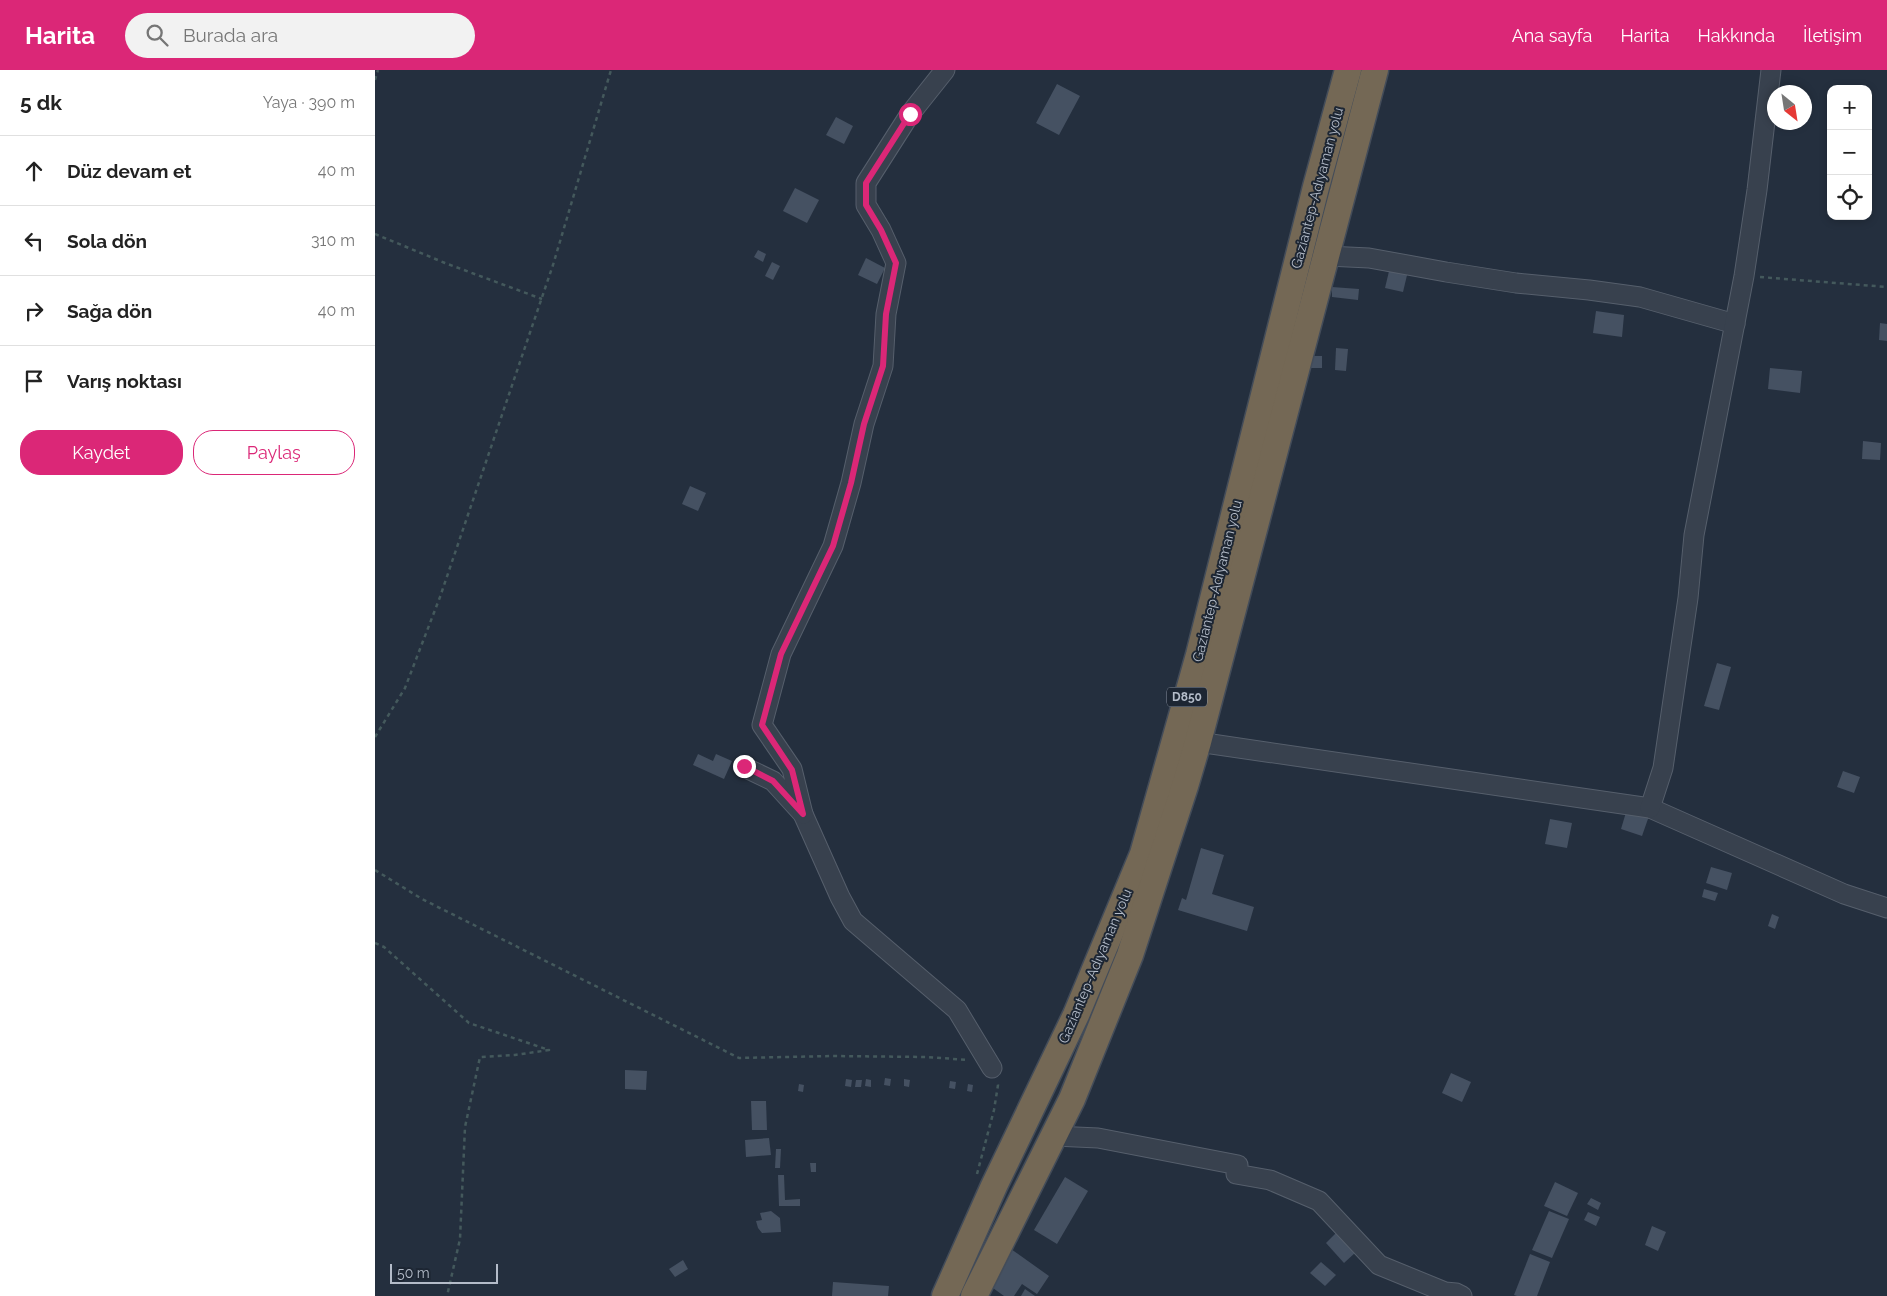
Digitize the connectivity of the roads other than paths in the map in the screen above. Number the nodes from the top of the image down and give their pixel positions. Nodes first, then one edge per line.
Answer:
1 (945, 70) edge
2 (1348, 70) edge
3 (1375, 70) edge
4 (1771, 70) edge
5 (1327, 256) junction
6 (1735, 324) junction
7 (1198, 742) junction
8 (744, 766) dead end
9 (1650, 808) junction
10 (803, 814) junction
11 (1887, 908) edge
12 (992, 1068) road end
13 (1054, 1136) junction
14 (945, 1296) edge
15 (974, 1296) edge
16 (1462, 1296) edge

1 - 10 street
2 - 14 highway, Gaziantep-Adıyaman yolu / D850
3 - 5 highway, Gaziantep-Adıyaman yolu / D850
4 - 6 street
5 - 6 street
5 - 7 highway, Gaziantep-Adıyaman yolu / D850
6 - 9 street
7 - 9 street
7 - 13 highway, Gaziantep-Adıyaman yolu / D850
8 - 10 street
9 - 11 street
10 - 12 street
13 - 15 highway, Gaziantep-Adıyaman yolu / D850
13 - 16 street

